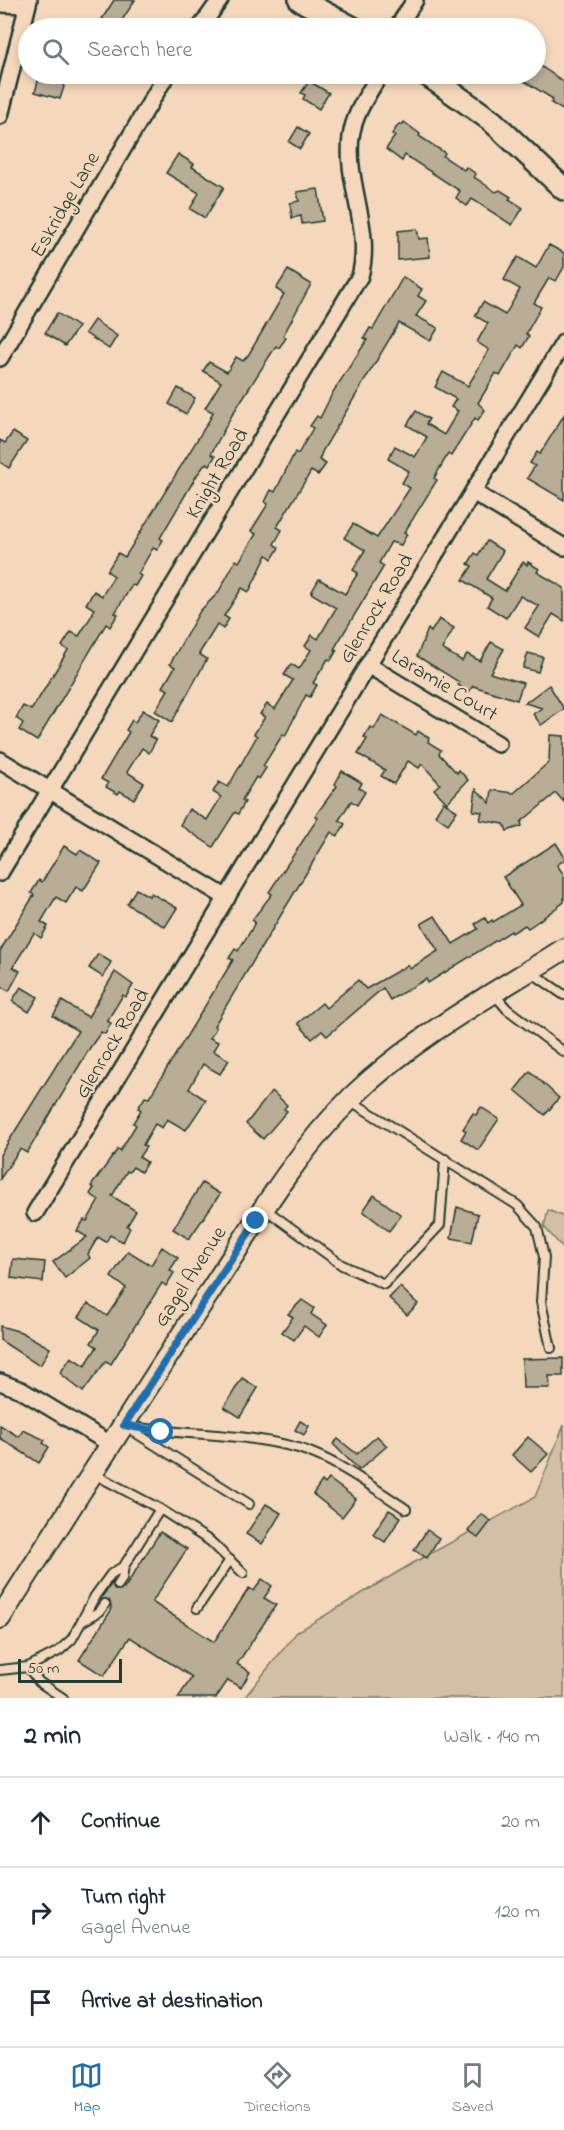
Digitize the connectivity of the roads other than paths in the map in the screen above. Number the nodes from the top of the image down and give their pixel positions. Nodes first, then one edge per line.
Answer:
1 (220, 0) edge
2 (300, 0) edge
3 (415, 0) edge
4 (28, 2) edge
5 (0, 4) edge
6 (24, 18) edge
7 (207, 18) edge
8 (333, 18) edge
9 (403, 18) edge
10 (18, 43) edge
11 (161, 84) edge
12 (374, 84) edge
13 (440, 84) edge
14 (0, 116) edge
15 (564, 189) edge
16 (564, 342) edge
17 (0, 358) edge
18 (473, 492) junction
19 (564, 547) edge
20 (368, 665) junction
21 (498, 744) dead end
22 (0, 760) edge
23 (51, 791) junction
24 (0, 873) edge
25 (227, 898) junction
26 (564, 950) edge
27 (530, 971) junction
28 (494, 994) junction
29 (564, 995) edge
30 (564, 1052) edge
31 (350, 1100) junction
32 (445, 1159) junction
33 (265, 1209) junction
34 (35, 1213) dead end
35 (550, 1348) dead end
36 (0, 1382) edge
37 (124, 1425) junction
38 (112, 1445) junction
39 (93, 1473) junction
40 (249, 1504) dead end
41 (160, 1509) junction
42 (406, 1509) dead end
43 (230, 1560) junction
44 (124, 1566) junction
45 (243, 1573) dead end
46 (118, 1585) dead end
47 (105, 1604) dead end
48 (197, 1608) dead end
49 (0, 1618) edge
50 (82, 1621) junction
51 (28, 1667) junction
52 (0, 1670) edge
53 (63, 1698) edge

1 - 7 street
2 - 8 main road
3 - 9 street
4 - 5 street
4 - 6 street
10 - 14 street
11 - 17 street, Eskridge Lane
12 - 23 street, Knight Road
13 - 15 main road
16 - 18 street, Glenrock Road
18 - 19 street
18 - 20 street, Glenrock Road
20 - 21 street, Laramie Court
20 - 25 street, Glenrock Road
22 - 23 street
23 - 24 street, Knight Road
23 - 25 street
25 - 34 street, Glenrock Road
26 - 27 street, Gagel Avenue
27 - 28 street, Gagel Avenue
27 - 29 lane
28 - 30 lane
28 - 31 street, Gagel Avenue
31 - 32 lane
31 - 33 street, Gagel Avenue
32 - 33 lane
32 - 35 lane
33 - 37 street, Gagel Avenue
36 - 38 street
37 - 38 street, Gagel Avenue
37 - 40 lane
37 - 42 lane
38 - 39 street, Gagel Avenue
39 - 41 lane
39 - 49 street, Gagel Avenue
41 - 43 lane
41 - 44 lane
43 - 45 lane
43 - 48 lane
44 - 46 lane
44 - 50 lane
47 - 50 lane
50 - 51 lane
51 - 52 lane
51 - 53 lane

